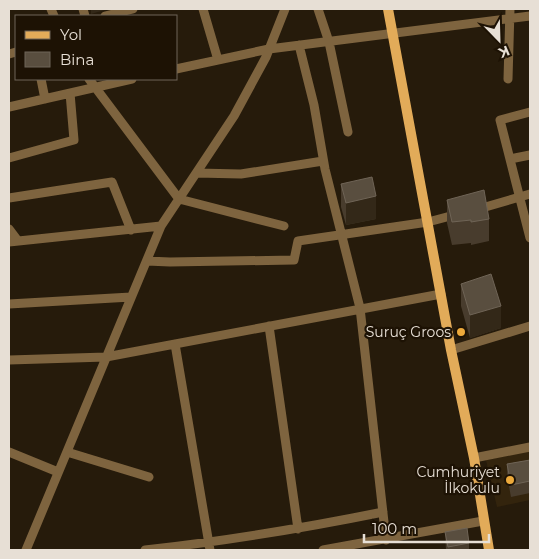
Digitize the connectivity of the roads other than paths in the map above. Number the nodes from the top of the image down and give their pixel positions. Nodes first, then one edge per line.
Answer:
1 (133, 9) edge
2 (203, 9) edge
3 (285, 9) edge
4 (318, 9) edge
5 (388, 9) edge
6 (510, 9) edge
7 (109, 15) edge
8 (530, 16) edge
9 (510, 19) junction
10 (393, 34) junction
11 (329, 42) junction
12 (298, 45) junction
13 (269, 49) junction
14 (218, 60) junction
15 (178, 69) edge
16 (508, 79) dead end
17 (41, 80) edge
18 (122, 80) edge
19 (92, 83) edge
20 (70, 93) junction
21 (45, 99) junction
22 (9, 107) edge
23 (530, 112) edge
24 (348, 132) dead end
25 (530, 154) edge
26 (9, 158) edge
27 (510, 160) junction
28 (323, 161) junction
29 (197, 173) junction
30 (530, 194) edge
31 (519, 197) junction
32 (9, 198) edge
33 (179, 199) junction
34 (428, 222) junction
35 (161, 226) junction
36 (284, 226) dead end
37 (9, 229) edge
38 (131, 230) junction
39 (340, 234) junction
40 (530, 238) edge
41 (14, 242) edge
42 (147, 261) junction
43 (441, 294) junction
44 (131, 297) junction
45 (9, 304) edge
46 (360, 308) junction
47 (269, 326) junction
48 (530, 326) edge
49 (175, 344) junction
50 (451, 350) junction
51 (106, 357) junction
52 (9, 360) edge
53 (530, 447) edge
54 (9, 452) edge
55 (67, 452) junction
56 (474, 458) junction
57 (58, 472) junction
58 (149, 477) dead end
59 (383, 512) junction
60 (483, 521) junction
61 (298, 529) junction
62 (386, 540) junction
63 (210, 546) edge
64 (361, 547) edge
65 (26, 550) edge
66 (145, 550) edge
67 (323, 550) edge
68 (489, 550) edge

1 - 7 street
2 - 14 street
3 - 13 street
4 - 11 street
5 - 10 main road
6 - 9 street
8 - 9 street
9 - 10 street
9 - 16 street
10 - 11 street
10 - 34 main road
11 - 12 street
11 - 24 street
12 - 13 street
12 - 28 street
13 - 14 street
13 - 29 street
14 - 15 street
17 - 21 street
18 - 19 street
19 - 20 street
19 - 33 street
20 - 21 street
20 - 26 street
21 - 22 street
23 - 27 street
25 - 27 street
27 - 31 street
28 - 29 street
28 - 39 street
29 - 33 street
30 - 31 street
31 - 34 street
31 - 40 street
32 - 38 street
33 - 35 street
33 - 36 street
34 - 39 street
34 - 43 main road
35 - 38 street
35 - 42 street
37 - 41 street
38 - 41 street
39 - 42 street
39 - 46 street
42 - 44 street
43 - 46 street
43 - 50 main road
44 - 45 street
44 - 51 street
46 - 47 street
46 - 59 street
47 - 49 street
47 - 61 street
48 - 50 street
49 - 51 street
49 - 63 street
50 - 56 main road
51 - 52 street
51 - 55 street
53 - 56 street
54 - 57 street
55 - 57 street
55 - 58 street
56 - 60 main road
57 - 65 street
59 - 61 street
59 - 62 street
60 - 62 street
60 - 68 main road
61 - 63 street
62 - 64 street
63 - 66 street
64 - 67 street

